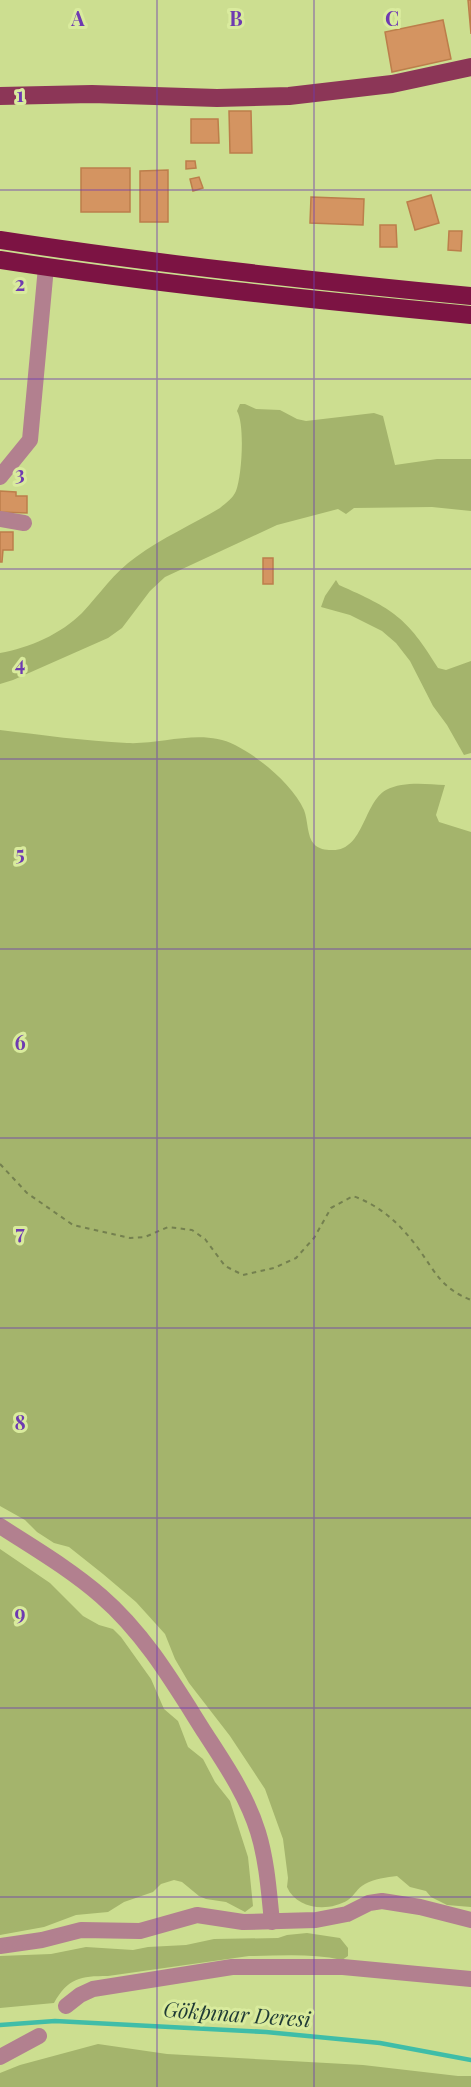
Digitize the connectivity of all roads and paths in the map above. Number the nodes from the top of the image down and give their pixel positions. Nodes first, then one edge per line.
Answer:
1 (471, 68) edge
2 (0, 96) edge
3 (0, 240) edge
4 (0, 260) edge
5 (46, 267) junction
6 (471, 296) edge
7 (471, 315) edge
8 (0, 477) edge
9 (0, 519) edge
10 (24, 523) dead end
11 (0, 1164) edge
12 (471, 1300) edge
13 (0, 1526) edge
14 (471, 1920) edge
15 (272, 1922) junction
16 (0, 1946) edge
17 (471, 1979) edge
18 (66, 2006) dead end
19 (39, 2036) dead end
20 (0, 2057) edge

1 - 2 main road
3 - 6 highway
4 - 5 highway
5 - 7 highway
5 - 8 street
9 - 10 street
11 - 12 path
13 - 15 street
14 - 15 street
15 - 16 street
17 - 18 street
19 - 20 street

